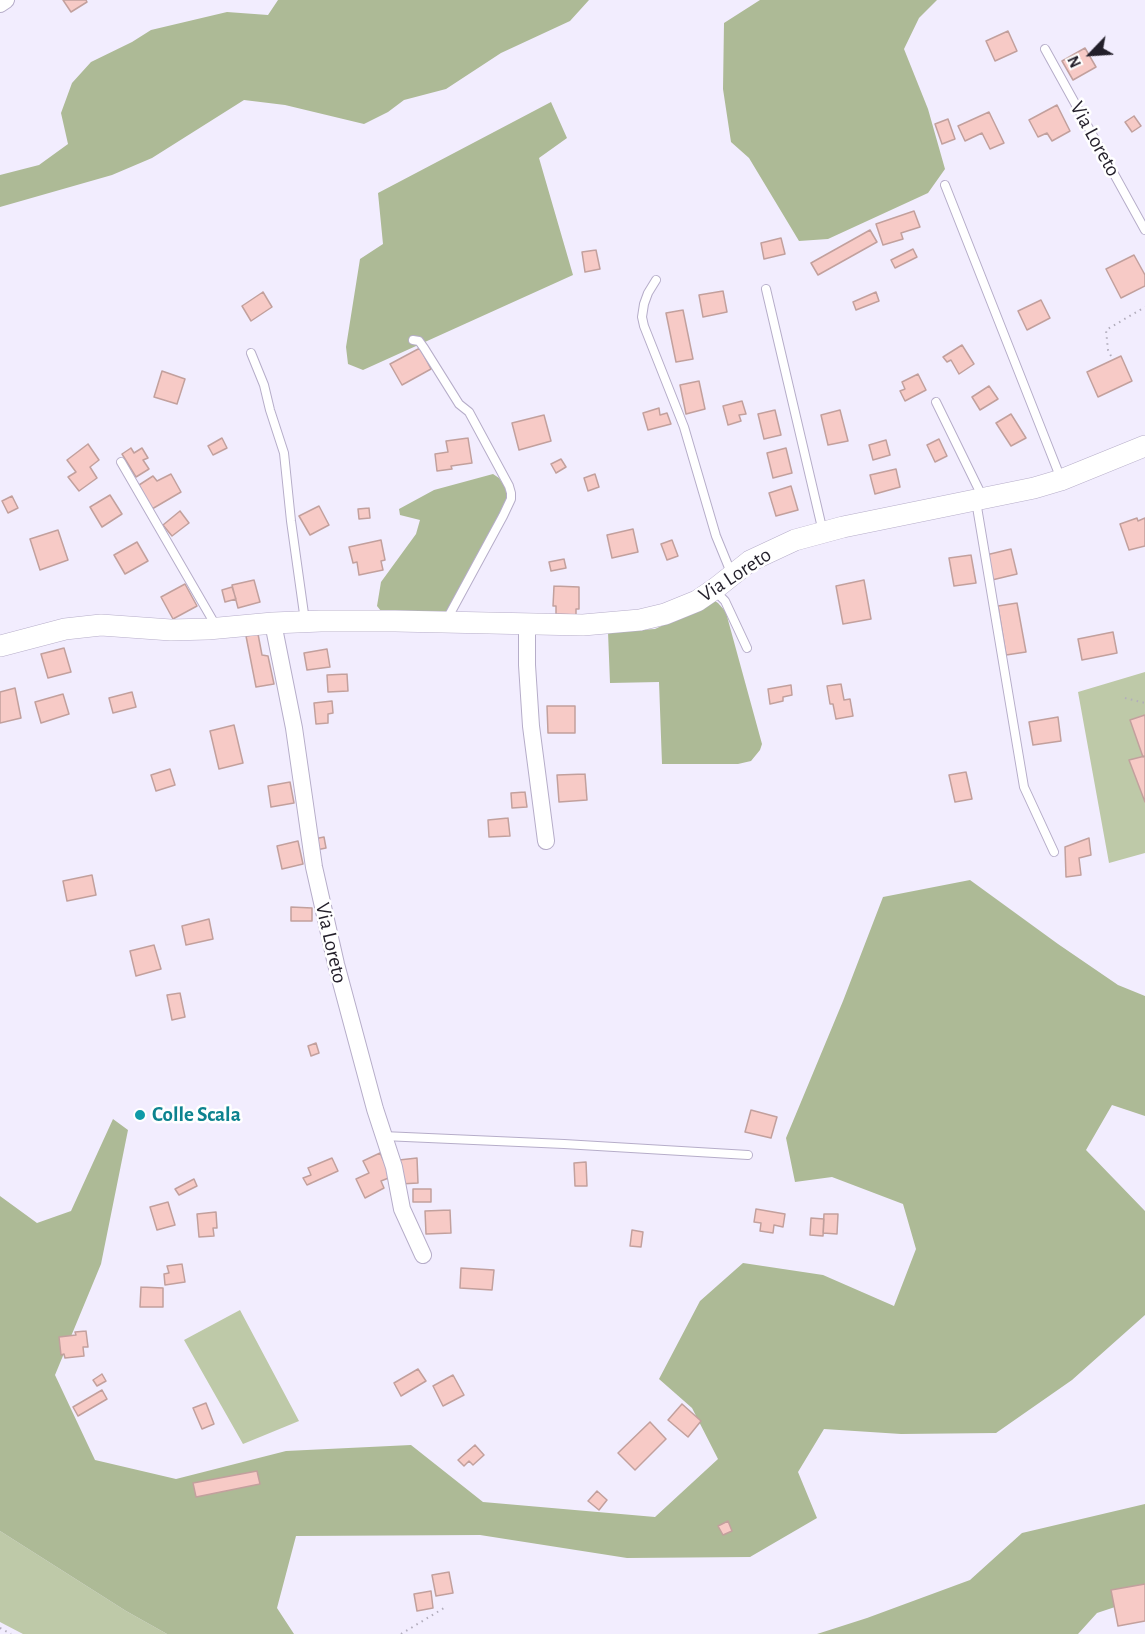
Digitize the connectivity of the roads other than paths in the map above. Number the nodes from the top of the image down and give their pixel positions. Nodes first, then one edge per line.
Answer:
1 (6, 0) edge
2 (0, 4) edge
3 (1045, 49) dead end
4 (945, 185) dead end
5 (1145, 230) edge
6 (656, 280) dead end
7 (766, 289) dead end
8 (413, 340) dead end
9 (251, 353) dead end
10 (936, 402) dead end
11 (1145, 446) edge
12 (122, 462) dead end
13 (1061, 480) junction
14 (980, 500) junction
15 (823, 532) junction
16 (732, 575) junction
17 (706, 596) junction
18 (306, 622) junction
19 (446, 622) junction
20 (273, 623) junction
21 (527, 624) junction
22 (218, 629) junction
23 (0, 646) edge
24 (747, 648) dead end
25 (546, 841) dead end
26 (1054, 852) dead end
27 (383, 1136) junction
28 (748, 1155) dead end
29 (423, 1255) dead end

1 - 2 street
3 - 5 lane, Via Loreto
4 - 13 lane
6 - 16 lane
7 - 15 lane
8 - 19 lane
9 - 18 lane
10 - 14 lane
11 - 13 street, Via Loreto
12 - 22 lane
13 - 14 street, Via Loreto
14 - 15 street, Via Loreto
14 - 26 lane
15 - 16 street, Via Loreto
16 - 17 street, Via Loreto
17 - 21 street, Via Loreto
17 - 24 lane
18 - 19 street, Via Loreto
18 - 20 street, Via Loreto
19 - 21 street, Via Loreto
20 - 22 street, Via Loreto
20 - 27 street, Via Loreto
21 - 25 street
22 - 23 street, Via Loreto
27 - 28 lane
27 - 29 street, Via Loreto

